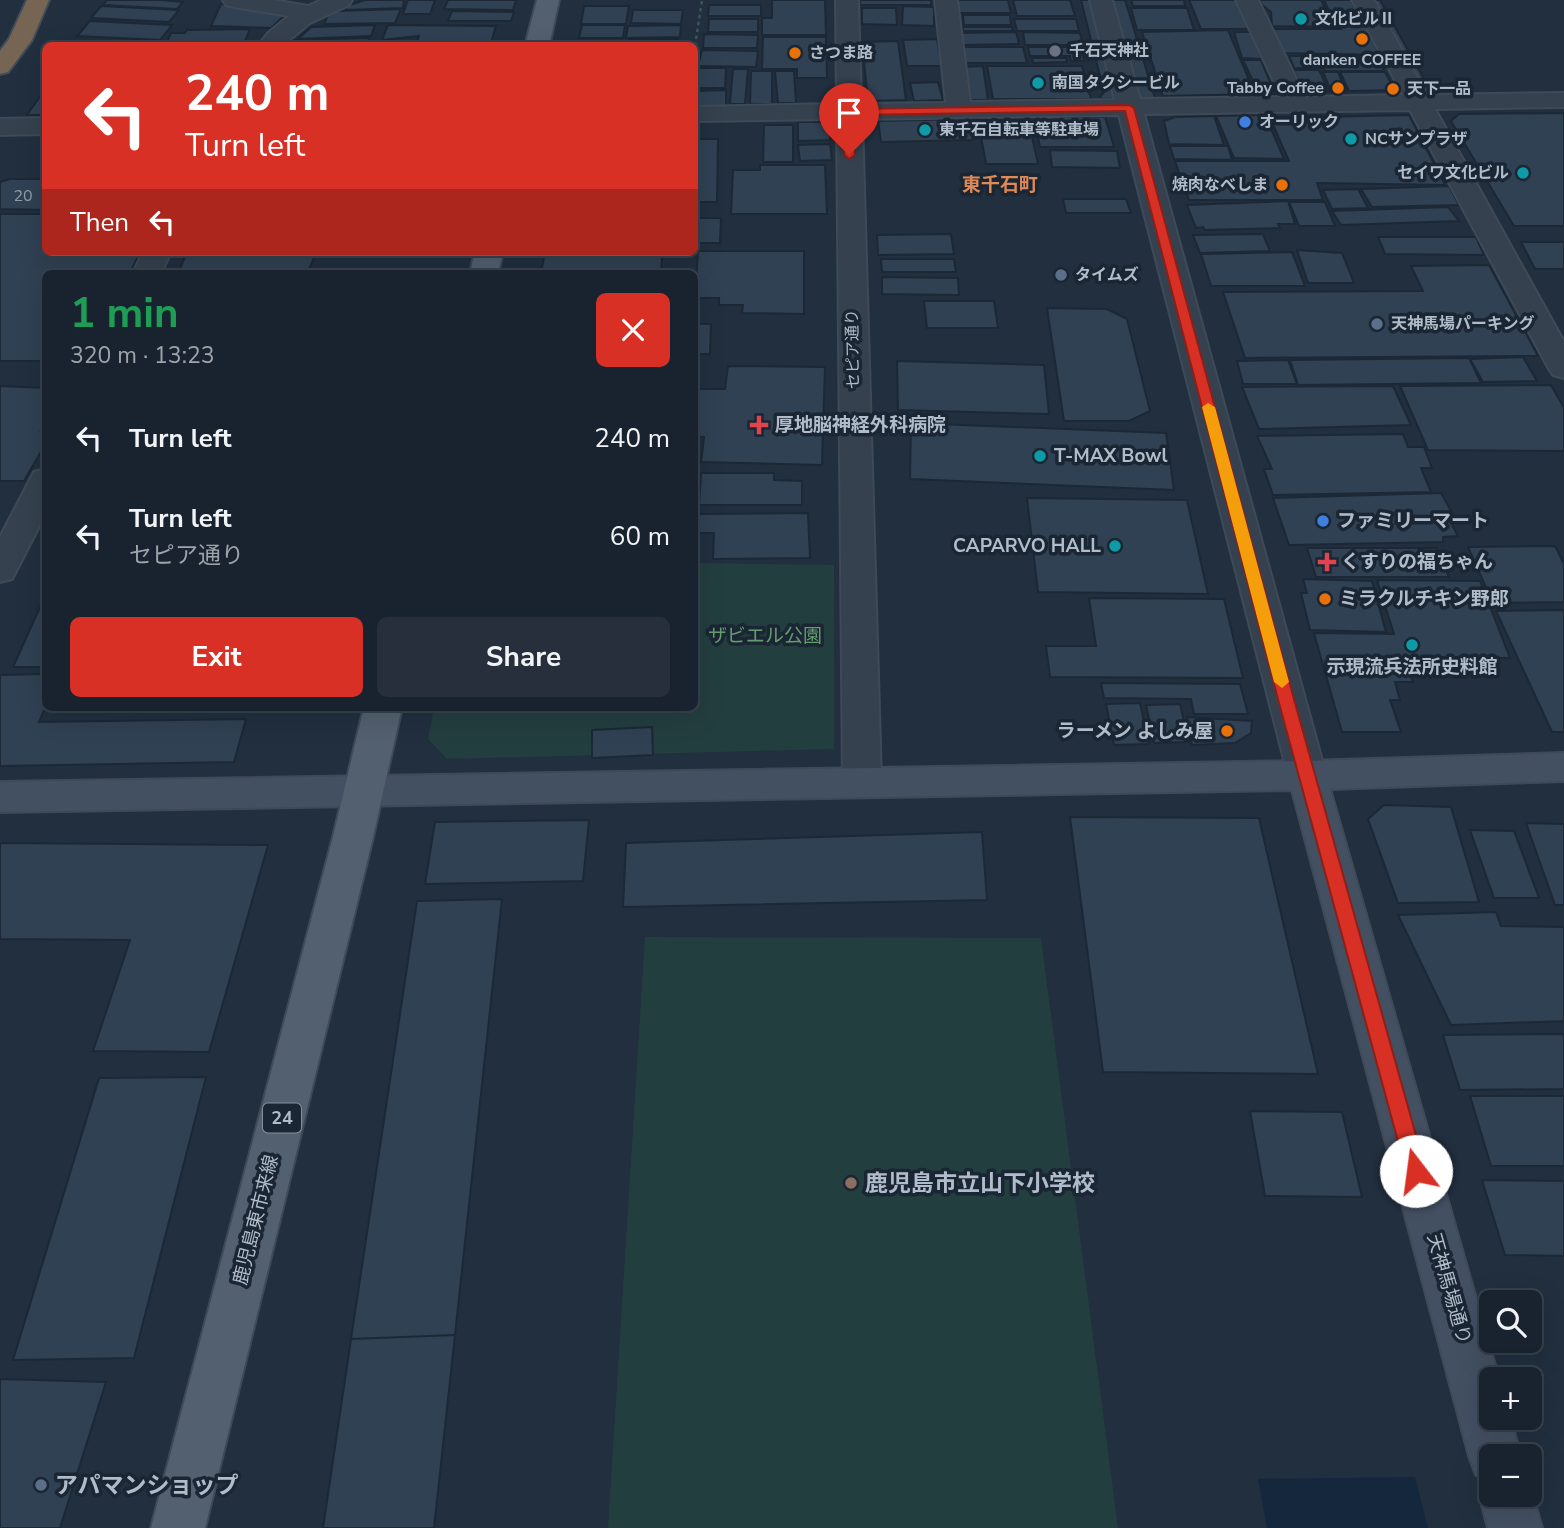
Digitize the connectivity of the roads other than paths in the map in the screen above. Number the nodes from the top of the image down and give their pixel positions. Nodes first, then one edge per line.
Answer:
1 (38, 0) edge
2 (234, 0) edge
3 (341, 0) edge
4 (548, 0) edge
5 (847, 0) edge
6 (946, 0) edge
7 (1101, 0) edge
8 (1247, 0) edge
9 (1363, 0) edge
10 (309, 13) junction
11 (273, 42) edge
12 (538, 42) edge
13 (0, 67) edge
14 (1564, 100) edge
15 (1419, 103) junction
16 (1297, 106) junction
17 (1129, 108) junction
18 (959, 110) junction
19 (849, 112) junction
20 (698, 114) edge
21 (42, 126) edge
22 (0, 127) edge
23 (1564, 369) edge
24 (42, 486) edge
25 (0, 571) edge
26 (382, 711) edge
27 (1564, 767) edge
28 (1307, 775) junction
29 (862, 781) junction
30 (363, 790) junction
31 (0, 797) edge
32 (1492, 1444) edge
33 (1509, 1507) edge
34 (178, 1528) edge
35 (1515, 1528) edge

1 - 13 highway
2 - 10 street
3 - 10 street
4 - 12 main road
5 - 19 street, セピア通り
6 - 18 street
7 - 17 street, 天神馬場通り
8 - 16 street
9 - 15 street
10 - 11 street
14 - 15 street
15 - 16 street
15 - 23 street
16 - 17 street
17 - 18 street
17 - 28 street, 天神馬場通り
18 - 19 street
19 - 20 street
19 - 29 street, セピア通り
21 - 22 street
24 - 25 street
26 - 30 main road, 鹿児島東市来線 / 24
27 - 28 street
28 - 29 street
28 - 32 street, 天神馬場通り
29 - 30 street
30 - 31 street
30 - 34 main road, 鹿児島東市来線 / 24
33 - 35 street

